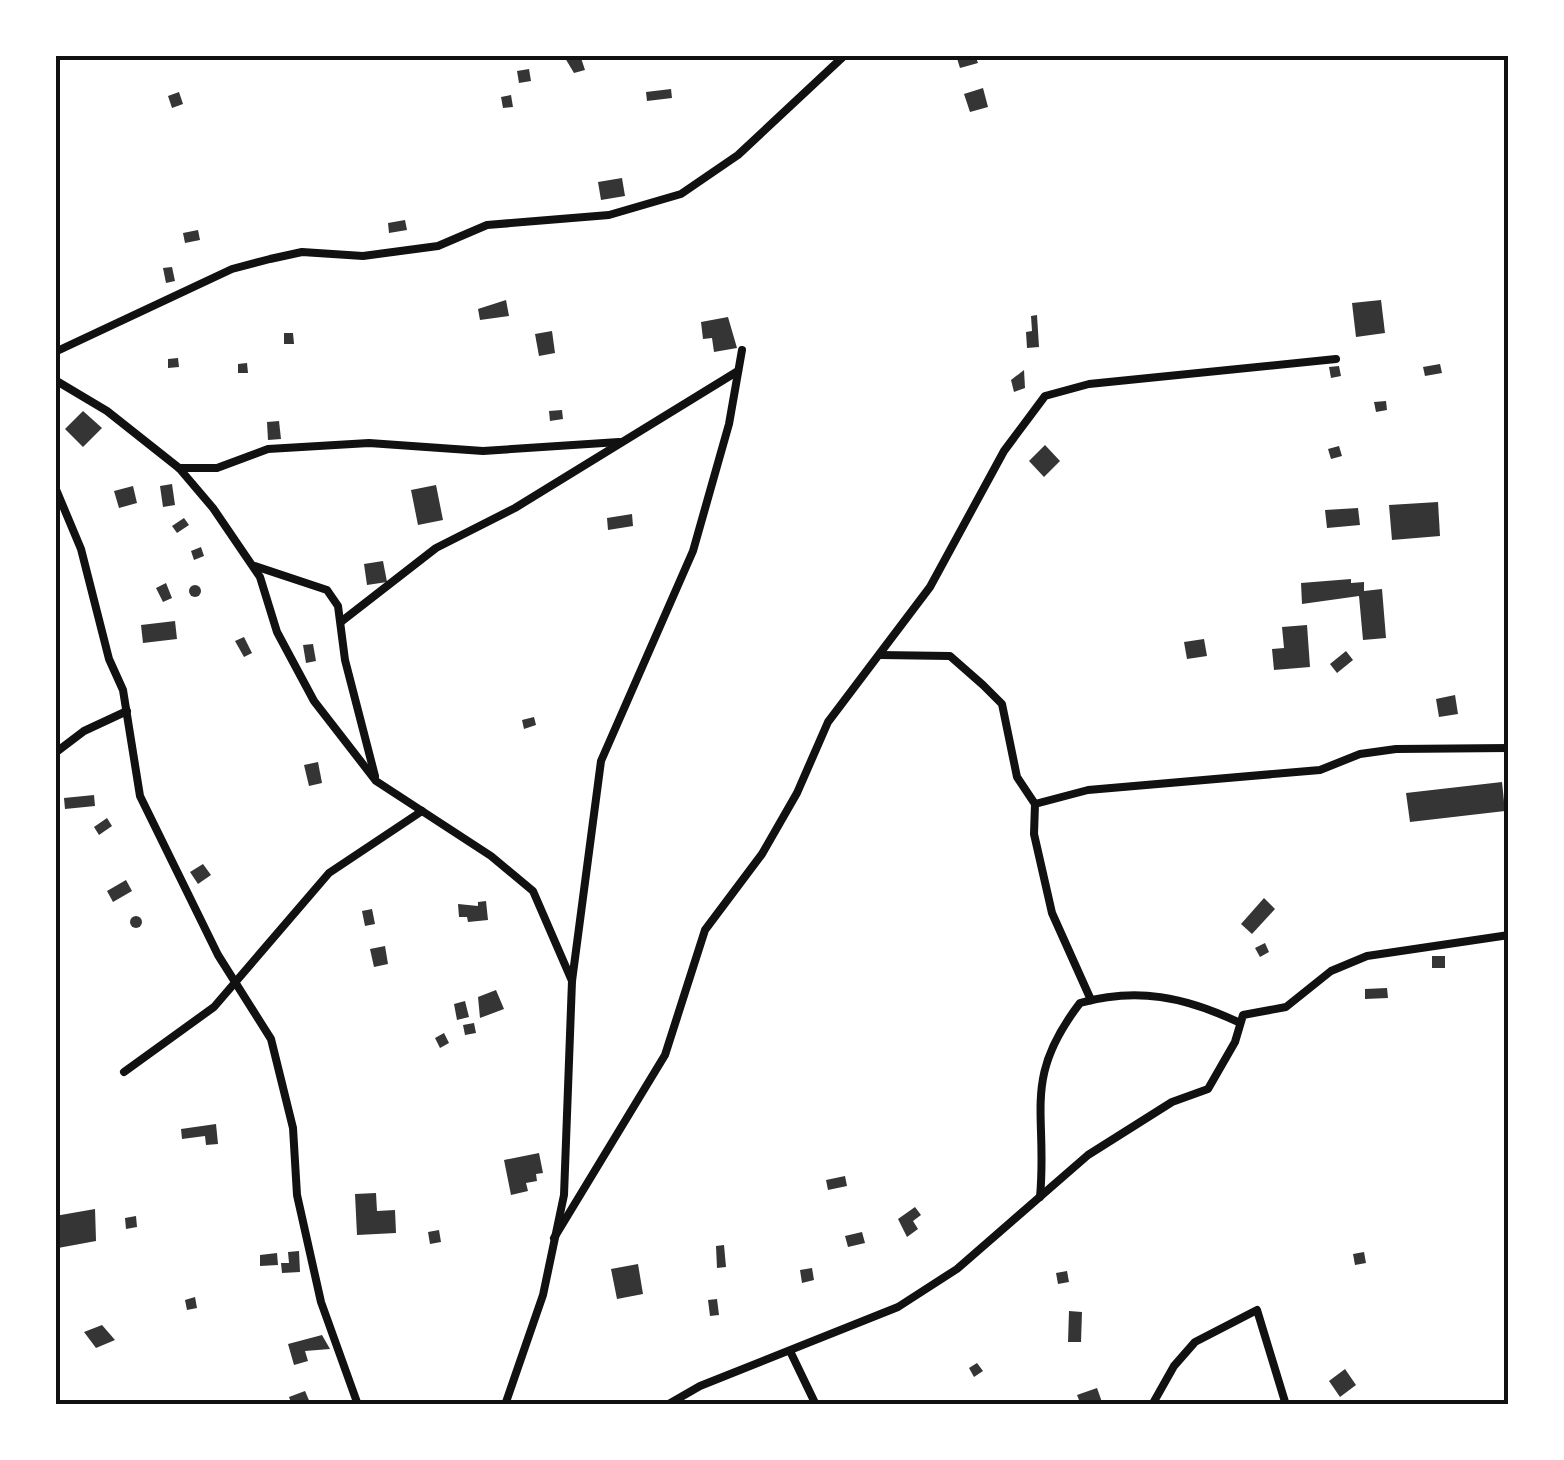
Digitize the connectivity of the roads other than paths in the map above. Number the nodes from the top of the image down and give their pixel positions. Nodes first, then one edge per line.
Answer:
1 (846, 55) edge
2 (742, 350) dead end
3 (55, 352) edge
4 (1336, 359) dead end
5 (738, 371) junction
6 (55, 380) edge
7 (623, 442) junction
8 (179, 468) junction
9 (55, 487) edge
10 (252, 565) junction
11 (342, 622) junction
12 (880, 654) junction
13 (127, 712) junction
14 (1509, 748) edge
15 (55, 753) edge
16 (376, 781) junction
17 (1035, 804) junction
18 (422, 811) junction
19 (1509, 935) edge
20 (235, 979) junction
21 (572, 981) junction
22 (1091, 1000) junction
23 (1238, 1022) junction
24 (124, 1072) dead end
25 (1040, 1197) junction
26 (554, 1238) junction
27 (790, 1351) junction
28 (358, 1405) edge
29 (506, 1405) edge
30 (667, 1405) edge
31 (816, 1405) edge
32 (1152, 1405) edge
33 (1286, 1405) edge

1 - 3 street
2 - 5 street
4 - 12 street
5 - 7 street
5 - 21 street
6 - 8 street
7 - 8 street
7 - 11 street
8 - 10 street
9 - 13 street
10 - 11 street
10 - 16 street
11 - 16 street
12 - 17 street
12 - 26 street
13 - 15 street
13 - 20 street
14 - 17 street
16 - 18 street
17 - 22 street
18 - 20 street
18 - 21 street
19 - 23 street
20 - 24 street
20 - 28 street
21 - 26 street
22 - 23 street
22 - 25 street
23 - 25 street
25 - 27 street
26 - 29 street
27 - 30 street
27 - 31 street
32 - 33 street

